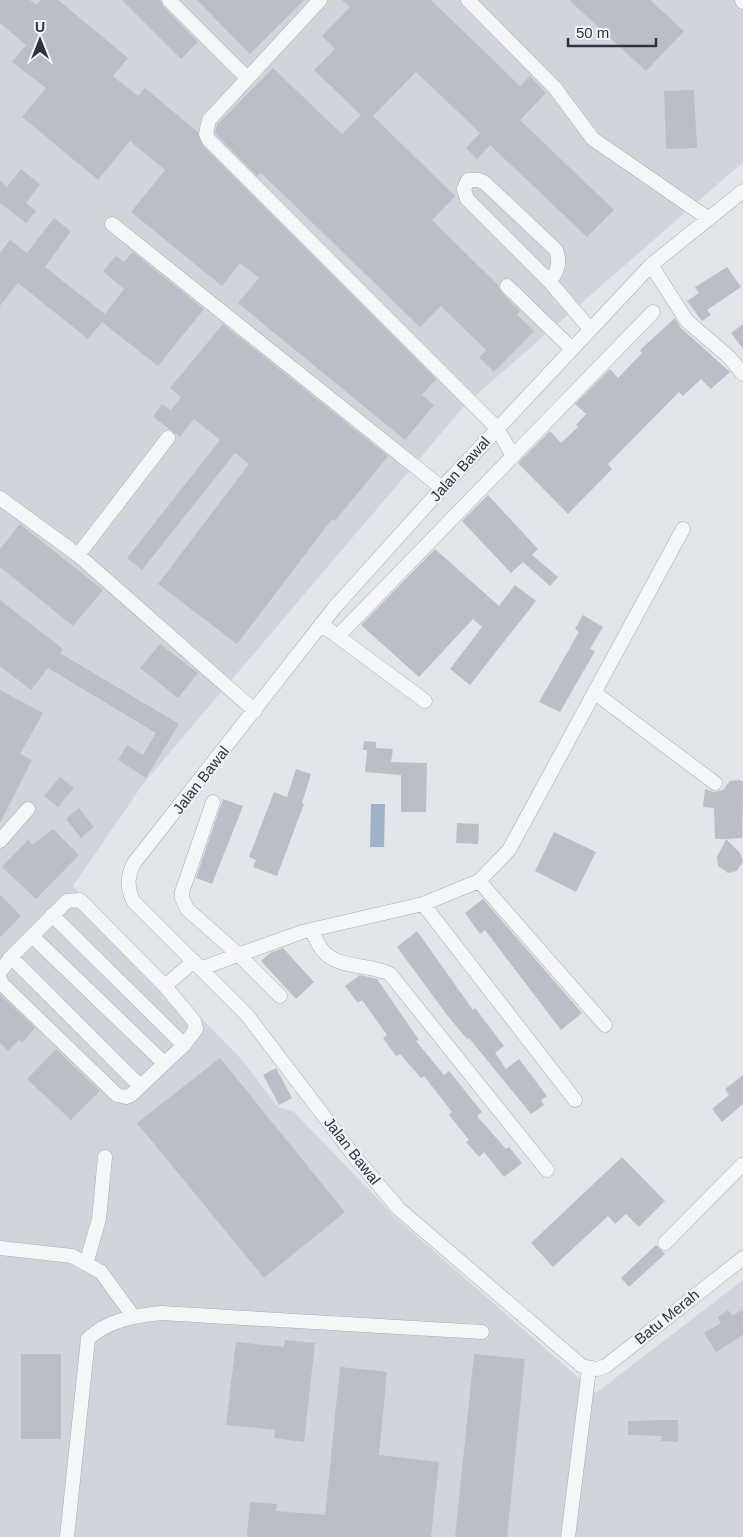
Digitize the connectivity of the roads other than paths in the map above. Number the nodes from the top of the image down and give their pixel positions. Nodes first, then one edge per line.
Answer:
1 (169, 0) edge
2 (320, 0) edge
3 (468, 0) edge
4 (247, 78) junction
5 (743, 191) edge
6 (709, 219) junction
7 (112, 224) dead end
8 (651, 265) junction
9 (550, 282) junction
10 (507, 286) dead end
11 (652, 312) dead end
12 (590, 329) junction
13 (571, 348) junction
14 (743, 374) edge
15 (497, 428) junction
16 (168, 438) dead end
17 (513, 456) junction
18 (442, 488) junction
19 (0, 498) edge
20 (683, 529) dead end
21 (78, 555) junction
22 (321, 624) junction
23 (339, 635) junction
24 (594, 693) junction
25 (425, 701) dead end
26 (255, 711) junction
27 (714, 783) dead end
28 (213, 802) dead end
29 (28, 809) dead end
30 (0, 841) edge
31 (479, 881) junction
32 (423, 904) junction
33 (52, 915) junction
34 (312, 930) junction
35 (32, 936) junction
36 (239, 955) junction
37 (11, 957) junction
38 (198, 965) junction
39 (0, 972) edge
40 (0, 979) edge
41 (165, 986) junction
42 (280, 996) dead end
43 (605, 1024) dead end
44 (184, 1045) junction
45 (164, 1064) junction
46 (140, 1086) junction
47 (575, 1100) dead end
48 (105, 1158) dead end
49 (743, 1164) edge
50 (547, 1170) dead end
51 (665, 1243) dead end
52 (0, 1248) edge
53 (743, 1258) edge
54 (86, 1264) junction
55 (133, 1316) junction
56 (482, 1332) dead end
57 (588, 1368) junction
58 (68, 1537) edge
59 (568, 1537) edge

1 - 4 street
2 - 4 street
3 - 6 street
4 - 15 street
5 - 6 street, Jalan Bawal
6 - 8 street, Jalan Bawal
7 - 18 street
8 - 12 street, Jalan Bawal
8 - 14 street
9 - 9 street
9 - 12 street
10 - 13 street
11 - 17 street
12 - 13 street, Jalan Bawal
13 - 15 street, Jalan Bawal
15 - 17 street
15 - 18 street, Jalan Bawal
16 - 21 street
17 - 23 street
18 - 22 street, Jalan Bawal
19 - 21 street
20 - 24 street
21 - 26 street
22 - 23 street
22 - 26 street, Jalan Bawal
23 - 25 street
24 - 27 street
24 - 31 street
26 - 38 street, Jalan Bawal
28 - 36 street
29 - 30 street
31 - 32 street
31 - 43 street
32 - 34 street
32 - 47 street
33 - 35 street
33 - 41 street
33 - 44 street
34 - 36 street
34 - 50 street
35 - 37 street
35 - 45 street
36 - 38 street
36 - 42 street
37 - 39 street
37 - 46 street
38 - 41 street
38 - 57 street, Jalan Bawal
40 - 46 street
41 - 44 street
44 - 45 street
45 - 46 street
48 - 54 street
49 - 51 street
52 - 54 street
53 - 57 street, Batu Merah
54 - 55 street
55 - 56 street
55 - 58 street
57 - 59 street

